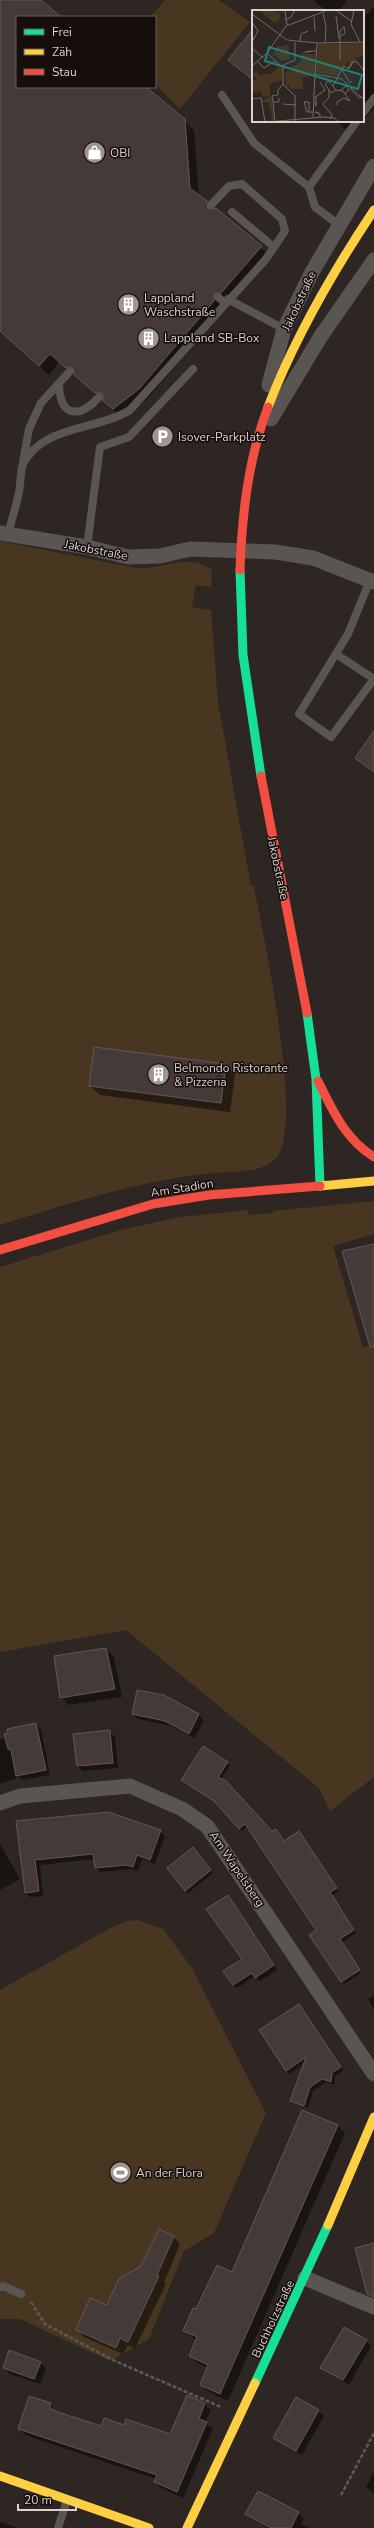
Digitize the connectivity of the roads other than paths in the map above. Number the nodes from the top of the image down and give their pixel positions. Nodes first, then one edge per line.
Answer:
1 (222, 95) dead end
2 (374, 98) edge
3 (364, 112) edge
4 (356, 122) edge
5 (374, 166) edge
6 (309, 187) junction
7 (211, 205) dead end
8 (374, 210) edge
9 (232, 212) dead end
10 (339, 225) junction
11 (274, 247) junction
12 (374, 260) edge
13 (218, 297) dead end
14 (227, 301) junction
15 (284, 329) junction
16 (193, 369) dead end
17 (70, 371) dead end
18 (59, 386) junction
19 (99, 397) dead end
20 (254, 448) junction
21 (23, 465) junction
22 (4, 533) edge
23 (87, 547) junction
24 (240, 550) junction
25 (372, 581) edge
26 (336, 654) junction
27 (316, 1077) junction
28 (374, 1157) edge
29 (374, 1181) edge
30 (320, 1186) junction
31 (0, 1250) edge
32 (0, 1803) edge
33 (374, 2074) edge
34 (374, 2117) edge
35 (306, 2278) junction
36 (0, 2287) edge
37 (20, 2294) dead end
38 (374, 2307) edge
39 (0, 2476) edge
40 (67, 2499) junction
41 (58, 2528) edge
42 (149, 2528) edge
43 (187, 2528) edge

1 - 6 lane
2 - 3 lane
4 - 6 lane
5 - 10 street, Jakobstraße
6 - 10 lane
7 - 11 lane
8 - 20 main road
9 - 11 lane
10 - 15 street, Jakobstraße
11 - 14 lane
12 - 20 street, Jakobstraße
13 - 14 lane
14 - 15 lane
14 - 21 lane
15 - 20 street, Jakobstraße
16 - 23 lane
17 - 18 lane
18 - 19 lane
18 - 21 lane
20 - 24 main road, Jakobstraße
21 - 22 lane
22 - 23 street, Jakobstraße
23 - 24 street, Jakobstraße
24 - 25 street, Jakobstraße
24 - 27 main road, Jakobstraße
25 - 26 lane
26 - 26 lane
27 - 28 main road
27 - 30 main road, Jakobstraße
29 - 30 main road, Am Stadion
30 - 31 main road, Am Stadion
32 - 33 street, Am Wapelsberg
34 - 35 main road, Buchholzstraße
35 - 38 street
35 - 43 main road, Buchholzstraße
36 - 37 lane
39 - 40 main road
40 - 41 lane
40 - 42 main road

